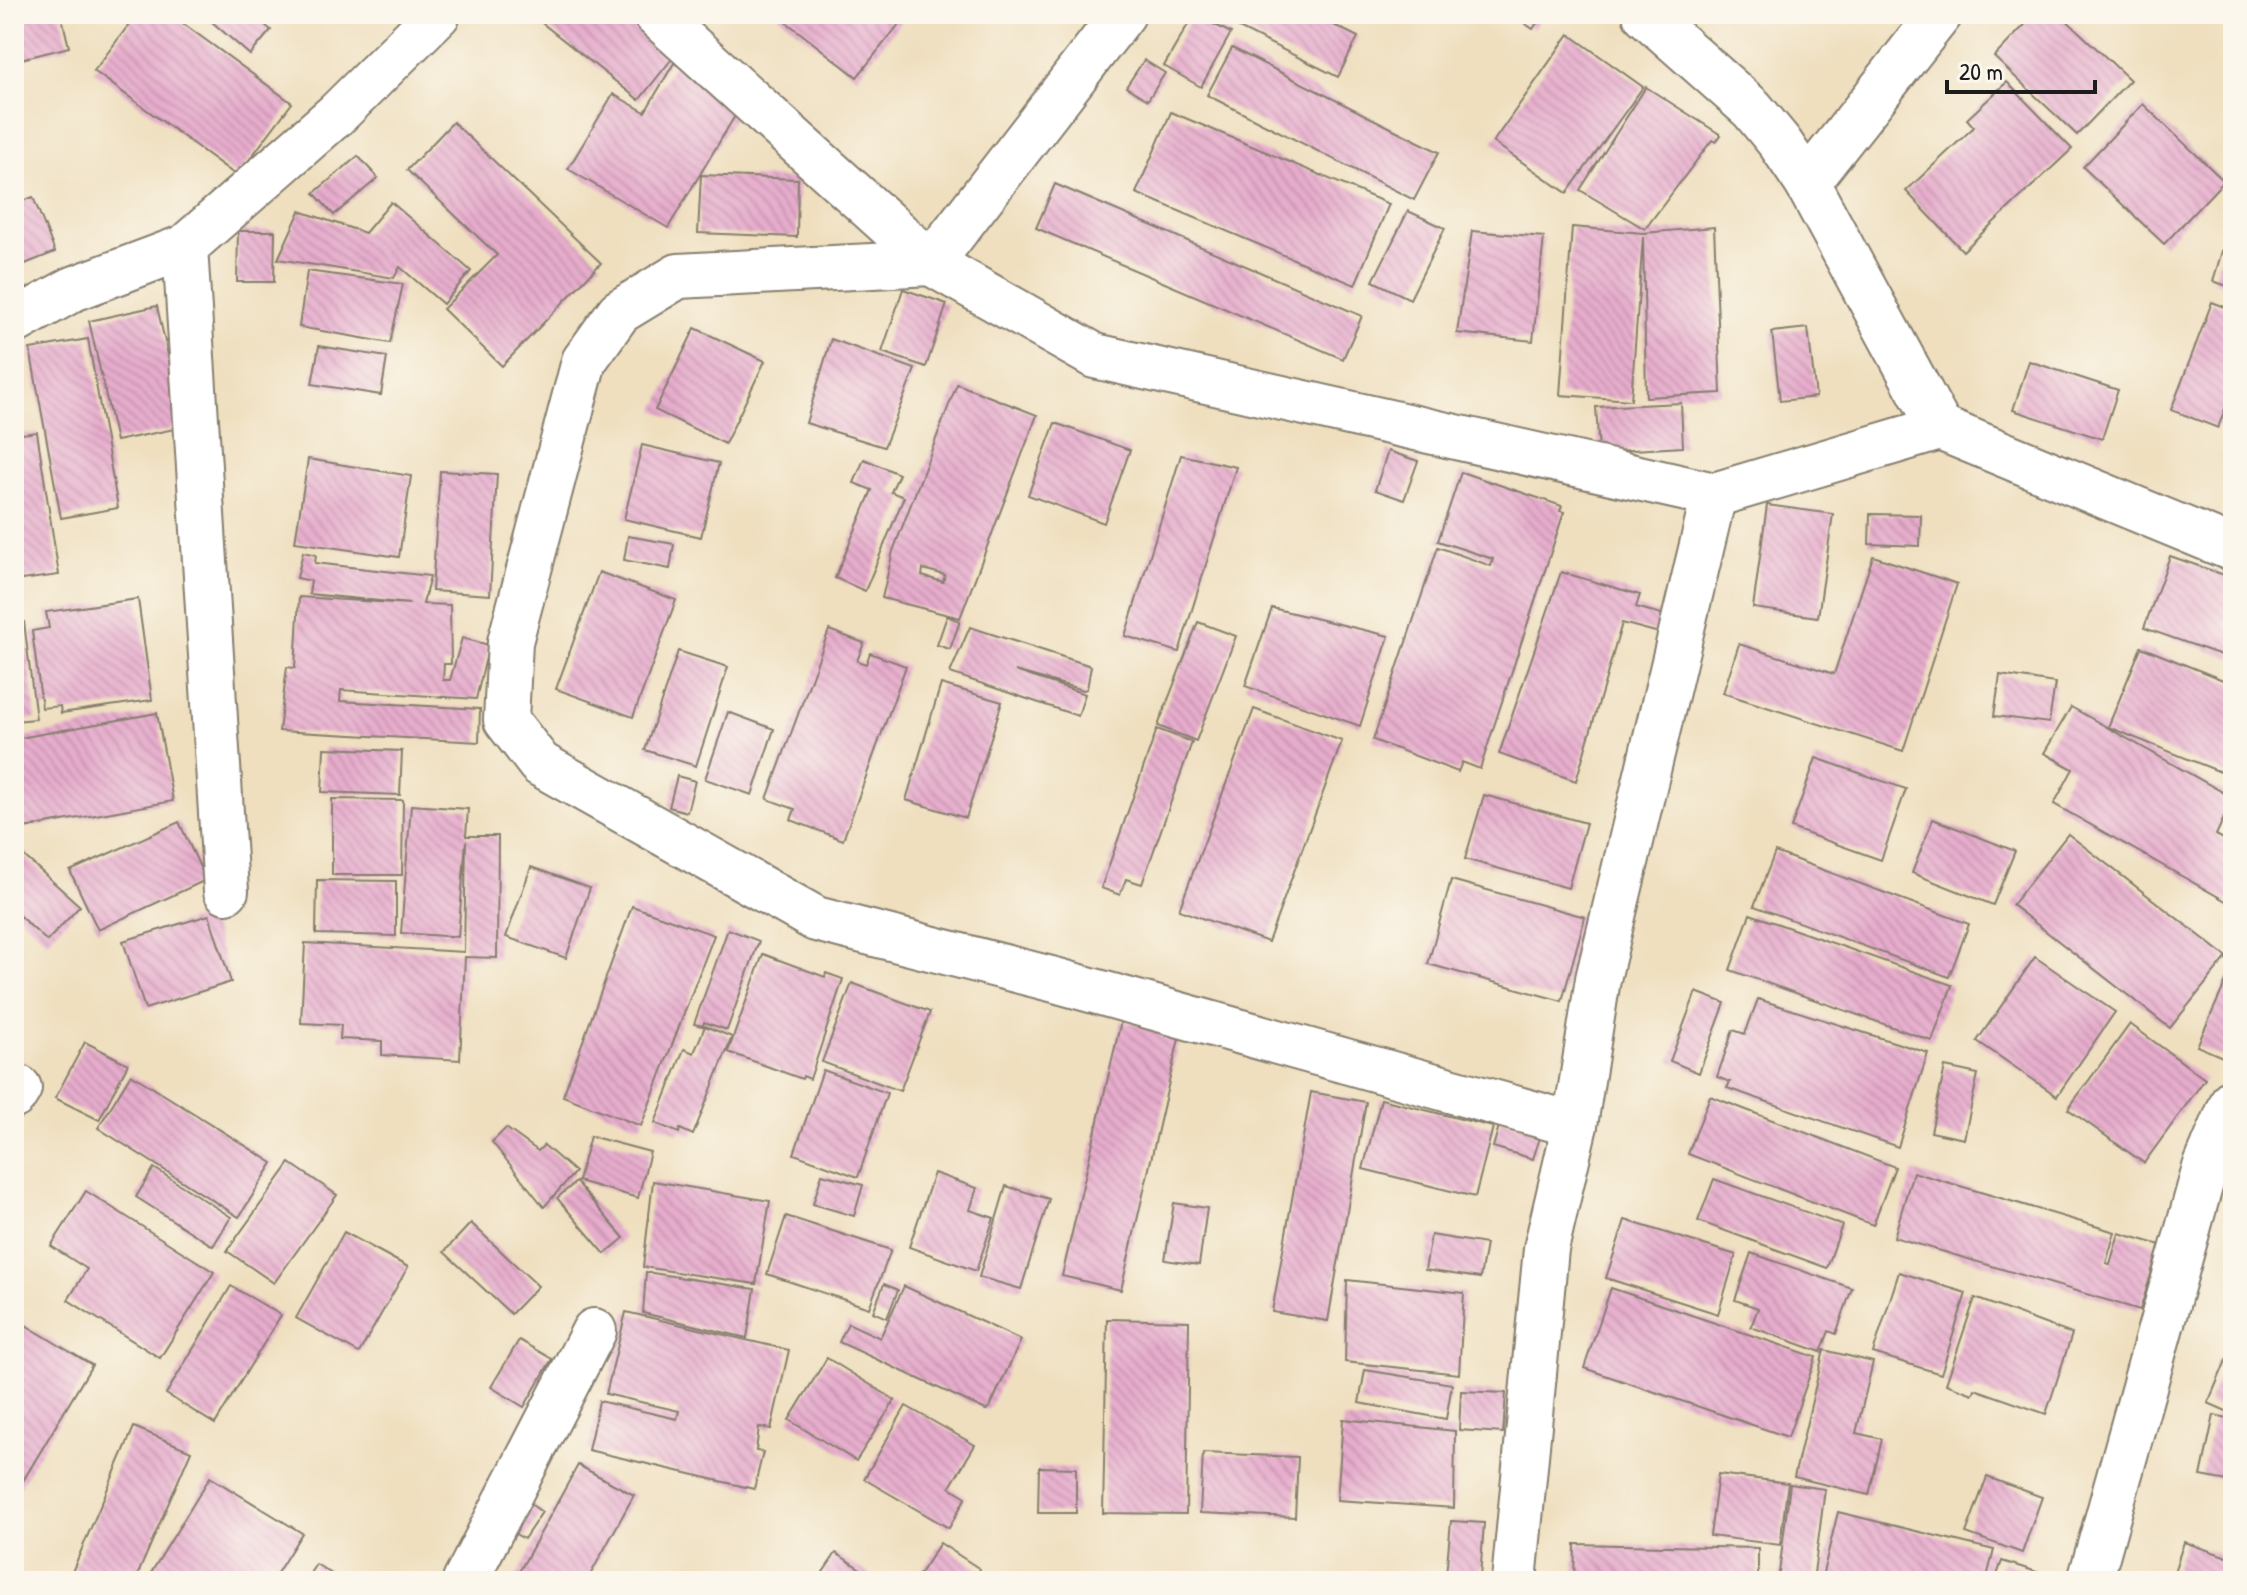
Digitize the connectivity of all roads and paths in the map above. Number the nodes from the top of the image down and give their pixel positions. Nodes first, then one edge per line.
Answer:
1 (438, 14) edge
2 (655, 14) edge
3 (1123, 14) edge
4 (1645, 14) edge
5 (1940, 14) edge
6 (1807, 183) junction
7 (185, 247) junction
8 (931, 263) junction
9 (14, 322) edge
10 (1940, 428) junction
11 (1714, 495) junction
12 (2233, 549) edge
13 (226, 891) dead end
14 (2233, 1101) edge
15 (1575, 1125) junction
16 (2219, 1172) edge
17 (594, 1331) dead end
18 (465, 1581) edge
19 (1514, 1581) edge
20 (2090, 1581) edge

1 - 7 street
2 - 8 street
3 - 8 street
4 - 6 street
5 - 6 street
6 - 10 street
7 - 9 street
7 - 13 street
8 - 11 street
8 - 15 street
10 - 11 street
10 - 12 street
11 - 15 street
14 - 16 street
15 - 19 street
16 - 20 street
17 - 18 street

